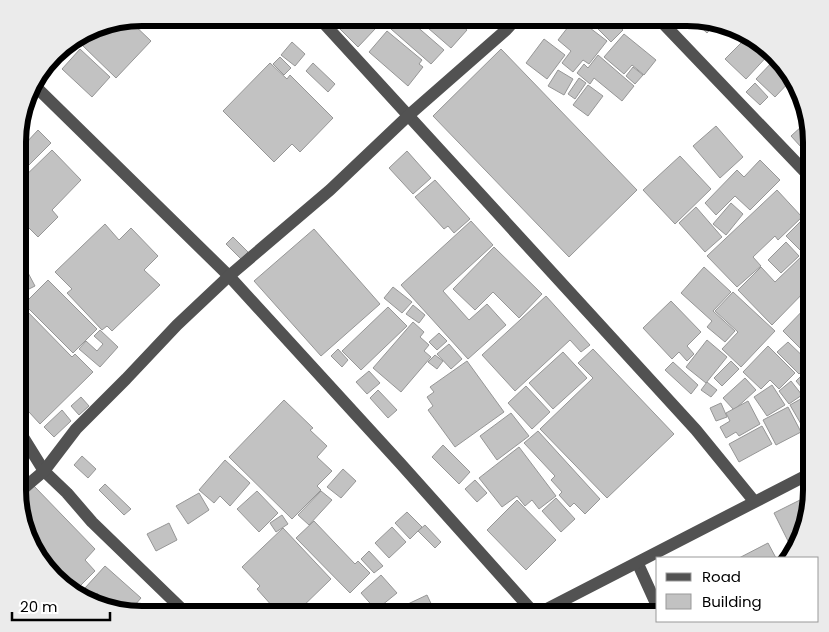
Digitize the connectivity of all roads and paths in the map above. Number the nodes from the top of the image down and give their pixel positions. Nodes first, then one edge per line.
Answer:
1 (326, 26) edge
2 (510, 26) edge
3 (666, 26) edge
4 (39, 90) edge
5 (409, 115) junction
6 (803, 169) edge
7 (229, 276) junction
8 (26, 441) edge
9 (44, 471) junction
10 (803, 477) edge
11 (26, 486) edge
12 (754, 501) junction
13 (638, 564) junction
14 (656, 604) edge
15 (180, 606) edge
16 (529, 606) edge
17 (552, 606) edge

1 - 5 street
2 - 5 street
3 - 6 street
4 - 7 street
5 - 7 street
5 - 12 street
7 - 9 street
7 - 16 street
8 - 9 street
9 - 11 street
9 - 15 street
10 - 12 street
12 - 13 street
13 - 14 street
13 - 17 street

